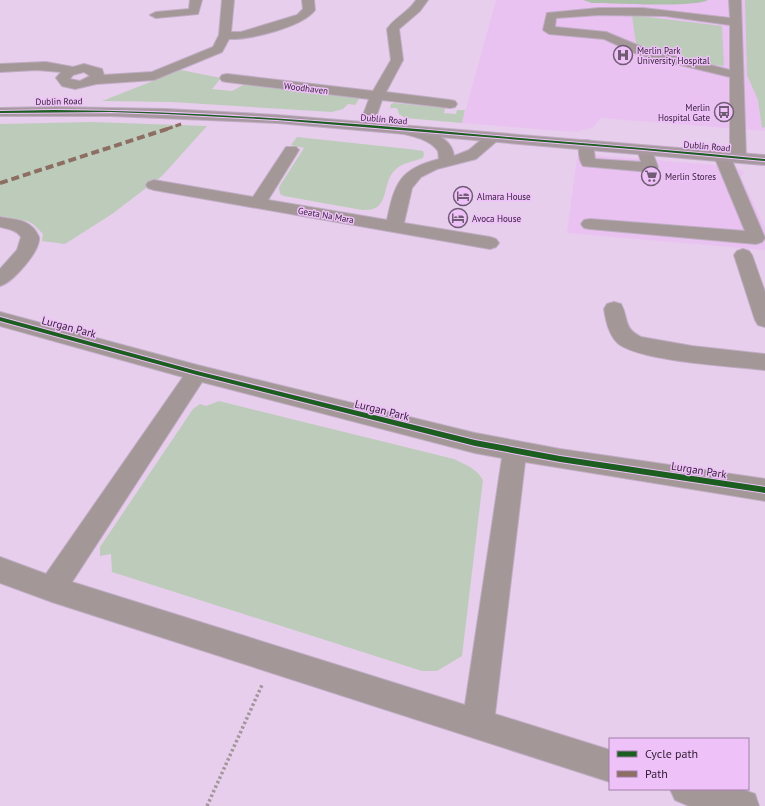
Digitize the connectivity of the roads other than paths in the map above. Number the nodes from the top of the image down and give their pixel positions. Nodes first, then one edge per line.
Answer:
1 (196, 0) edge
2 (228, 0) edge
3 (308, 0) edge
4 (422, 0) edge
5 (735, 0) edge
6 (156, 15) dead end
7 (551, 15) junction
8 (626, 22) dead end
9 (734, 22) junction
10 (225, 35) junction
11 (0, 68) edge
12 (736, 75) junction
13 (229, 82) dead end
14 (377, 96) junction
15 (450, 104) dead end
16 (0, 112) edge
17 (366, 126) junction
18 (395, 128) junction
19 (493, 137) junction
20 (586, 144) joint
21 (645, 149) joint
22 (291, 150) dead end
23 (730, 157) junction
24 (765, 160) edge
25 (447, 163) junction
26 (154, 185) dead end
27 (258, 204) junction
28 (0, 222) edge
29 (590, 224) dead end
30 (394, 227) junction
31 (490, 243) dead end
32 (743, 255) dead end
33 (0, 280) edge
34 (614, 309) dead end
35 (0, 318) edge
36 (765, 320) edge
37 (765, 362) edge
38 (197, 373) junction
39 (515, 451) junction
40 (765, 490) edge
41 (0, 570) edge
42 (52, 589) junction
43 (478, 724) junction
44 (609, 766) edge
45 (689, 790) edge
46 (743, 806) edge

1 - 6 street
2 - 10 street
3 - 10 street
4 - 14 street
5 - 9 street
7 - 8 street
7 - 9 street
7 - 12 street
9 - 12 street
10 - 11 street
12 - 23 street
13 - 14 street, Woodhaven
14 - 15 street, Woodhaven
14 - 17 street
16 - 17 main road, Dublin Road
17 - 18 main road, Dublin Road
18 - 19 main road, Dublin Road
18 - 25 street
19 - 20 main road, Dublin Road
19 - 25 street
20 - 21 street
21 - 23 main road, Dublin Road
22 - 27 street
23 - 24 main road, Dublin Road
23 - 29 street
25 - 30 street
26 - 27 street, Geata Na Mara
27 - 30 street, Geata Na Mara
28 - 33 street
30 - 31 street, Geata Na Mara
32 - 36 street
34 - 37 street
35 - 38 street, Lurgan Park
38 - 39 street, Lurgan Park
38 - 42 street
39 - 40 street, Lurgan Park
39 - 43 street
41 - 42 street
42 - 43 street
43 - 44 street
45 - 46 street

